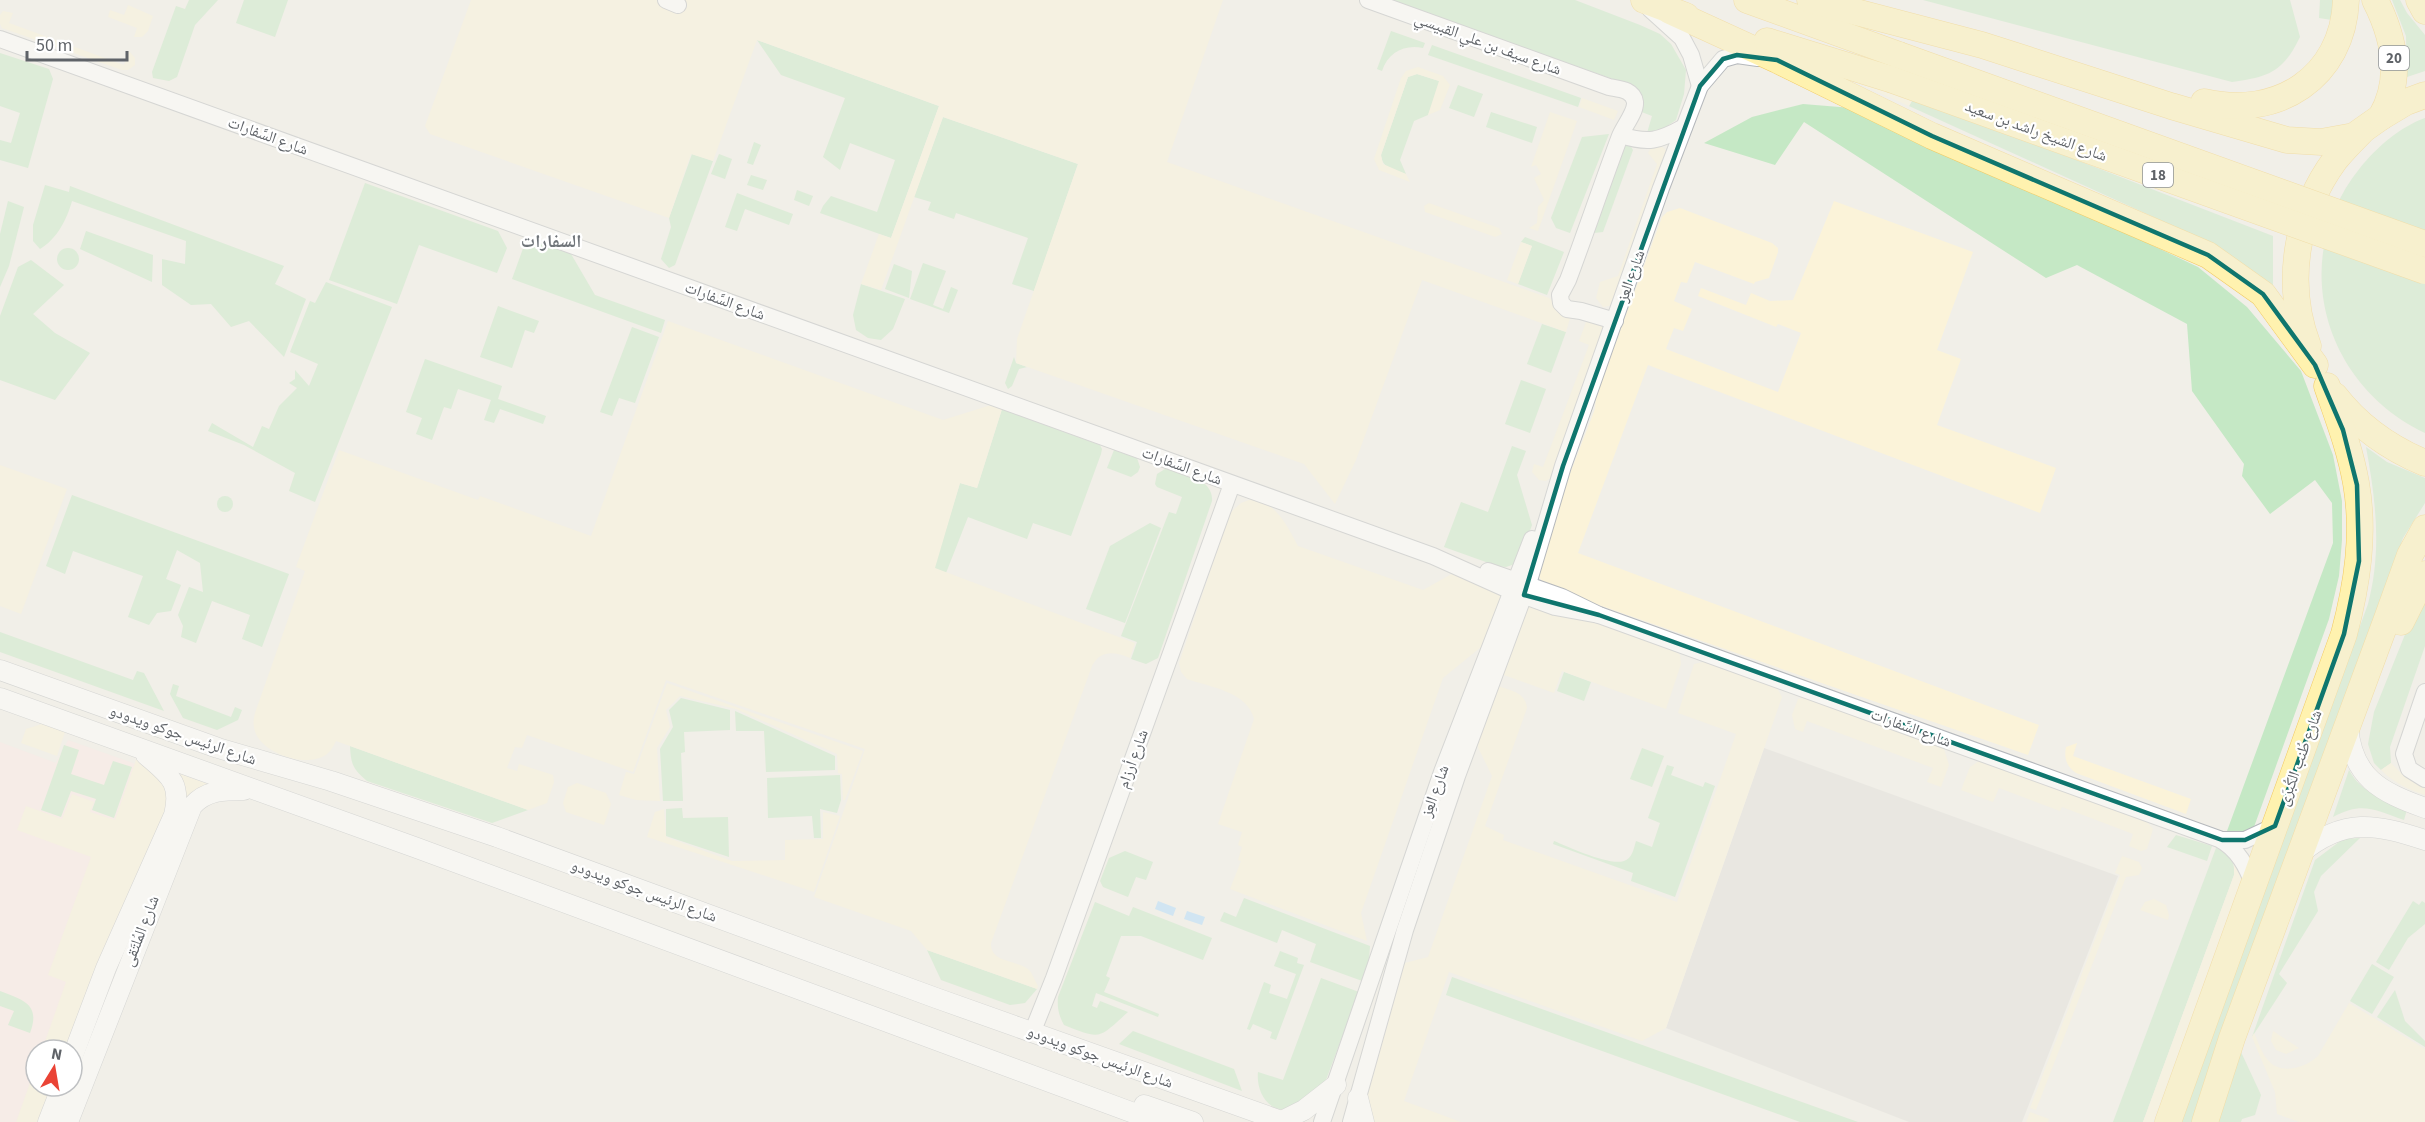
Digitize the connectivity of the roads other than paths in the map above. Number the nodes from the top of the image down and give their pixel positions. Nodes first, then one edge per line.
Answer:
1 (1368, 0) edge
2 (1643, 0) edge
3 (1747, 0) edge
4 (1810, 0) edge
5 (2346, 0) edge
6 (2375, 0) edge
7 (2419, 0) edge
8 (1670, 11) junction
9 (2425, 11) edge
10 (0, 39) edge
11 (1777, 60) junction
12 (1700, 86) junction
13 (2126, 92) junction
14 (2425, 95) edge
15 (2381, 117) junction
16 (1624, 127) junction
17 (1684, 128) junction
18 (2361, 132) junction
19 (2425, 244) edge
20 (2425, 271) edge
21 (1615, 321) junction
22 (2321, 375) junction
23 (2425, 463) edge
24 (1232, 484) junction
25 (2425, 528) edge
26 (2425, 574) edge
27 (1520, 587) junction
28 (0, 670) edge
29 (2425, 692) edge
30 (0, 698) edge
31 (2357, 700) junction
32 (2348, 726) junction
33 (136, 747) junction
34 (2425, 779) edge
35 (256, 789) junction
36 (2425, 808) edge
37 (2425, 813) edge
38 (2275, 826) junction
39 (2425, 839) edge
40 (2223, 840) junction
41 (2301, 853) junction
42 (2254, 886) junction
43 (1032, 1033) junction
44 (80, 1038) edge
45 (979, 1057) junction
46 (1336, 1085) junction
47 (57, 1098) edge
48 (1358, 1098) junction
49 (48, 1122) edge
50 (68, 1122) edge
51 (1158, 1122) edge
52 (1193, 1122) edge
53 (1283, 1122) edge
54 (1322, 1122) edge
55 (1351, 1122) edge
56 (1364, 1122) edge
57 (2168, 1122) edge
58 (2205, 1122) edge

1 - 16 street, شارع سيف بن علي القبيسي
2 - 8 main road, شارع الشيخ راشد بن سعيد / 18
2 - 12 street
3 - 19 main road, شارع الشيخ راشد بن سعيد / 18, bridge
4 - 13 main road
5 - 13 main road
6 - 15 main road, 20
7 - 9 main road
8 - 11 main road
8 - 20 main road, شارع الشيخ راشد بن سعيد / 18, bridge
10 - 24 street, شارع السَّفارات
11 - 12 street, شارع العِز
11 - 22 main road
12 - 17 street, شارع العِز
13 - 18 main road
14 - 15 main road
15 - 18 main road
16 - 17 street
16 - 21 street
17 - 21 street, شارع العِز
18 - 22 main road
21 - 27 street, شارع العِز
22 - 23 main road
22 - 38 main road, شارع طُنب الكُبرَى
24 - 27 street, شارع السَّفارات
24 - 43 street, شارع أرزام
25 - 31 main road, شارع طُنب الكُبرَى
26 - 31 main road
27 - 40 street, شارع السَّفارات
27 - 46 street, شارع العِز
27 - 48 street, شارع العِز
28 - 43 street, شارع الرئيس جوكو ويدودو
29 - 34 street
30 - 33 street, شارع الرئيس جوكو ويدودو
31 - 32 main road, شارع طُنب الكُبرَى
32 - 36 street
32 - 41 main road, شارع طُنب الكُبرَى
33 - 35 street, شارع الرئيس جوكو ويدودو
33 - 44 street, شارع المُلتَقى
35 - 45 street, شارع الرئيس جوكو ويدودو
35 - 50 street, شارع المُلتَقى
37 - 39 street
38 - 40 street, شارع السَّفارات
38 - 42 main road, شارع طُنب الكُبرَى
39 - 41 street
40 - 42 street, شارع السَّفارات
41 - 58 main road, شارع طُنب الكُبرَى
42 - 57 main road, شارع طُنب الكُبرَى
43 - 53 street, شارع الرئيس جوكو ويدودو
45 - 51 street, شارع الرئيس جوكو ويدودو
45 - 52 street
46 - 53 street
46 - 54 street, شارع العِز
47 - 49 street
48 - 55 street, شارع العِز
48 - 56 street

